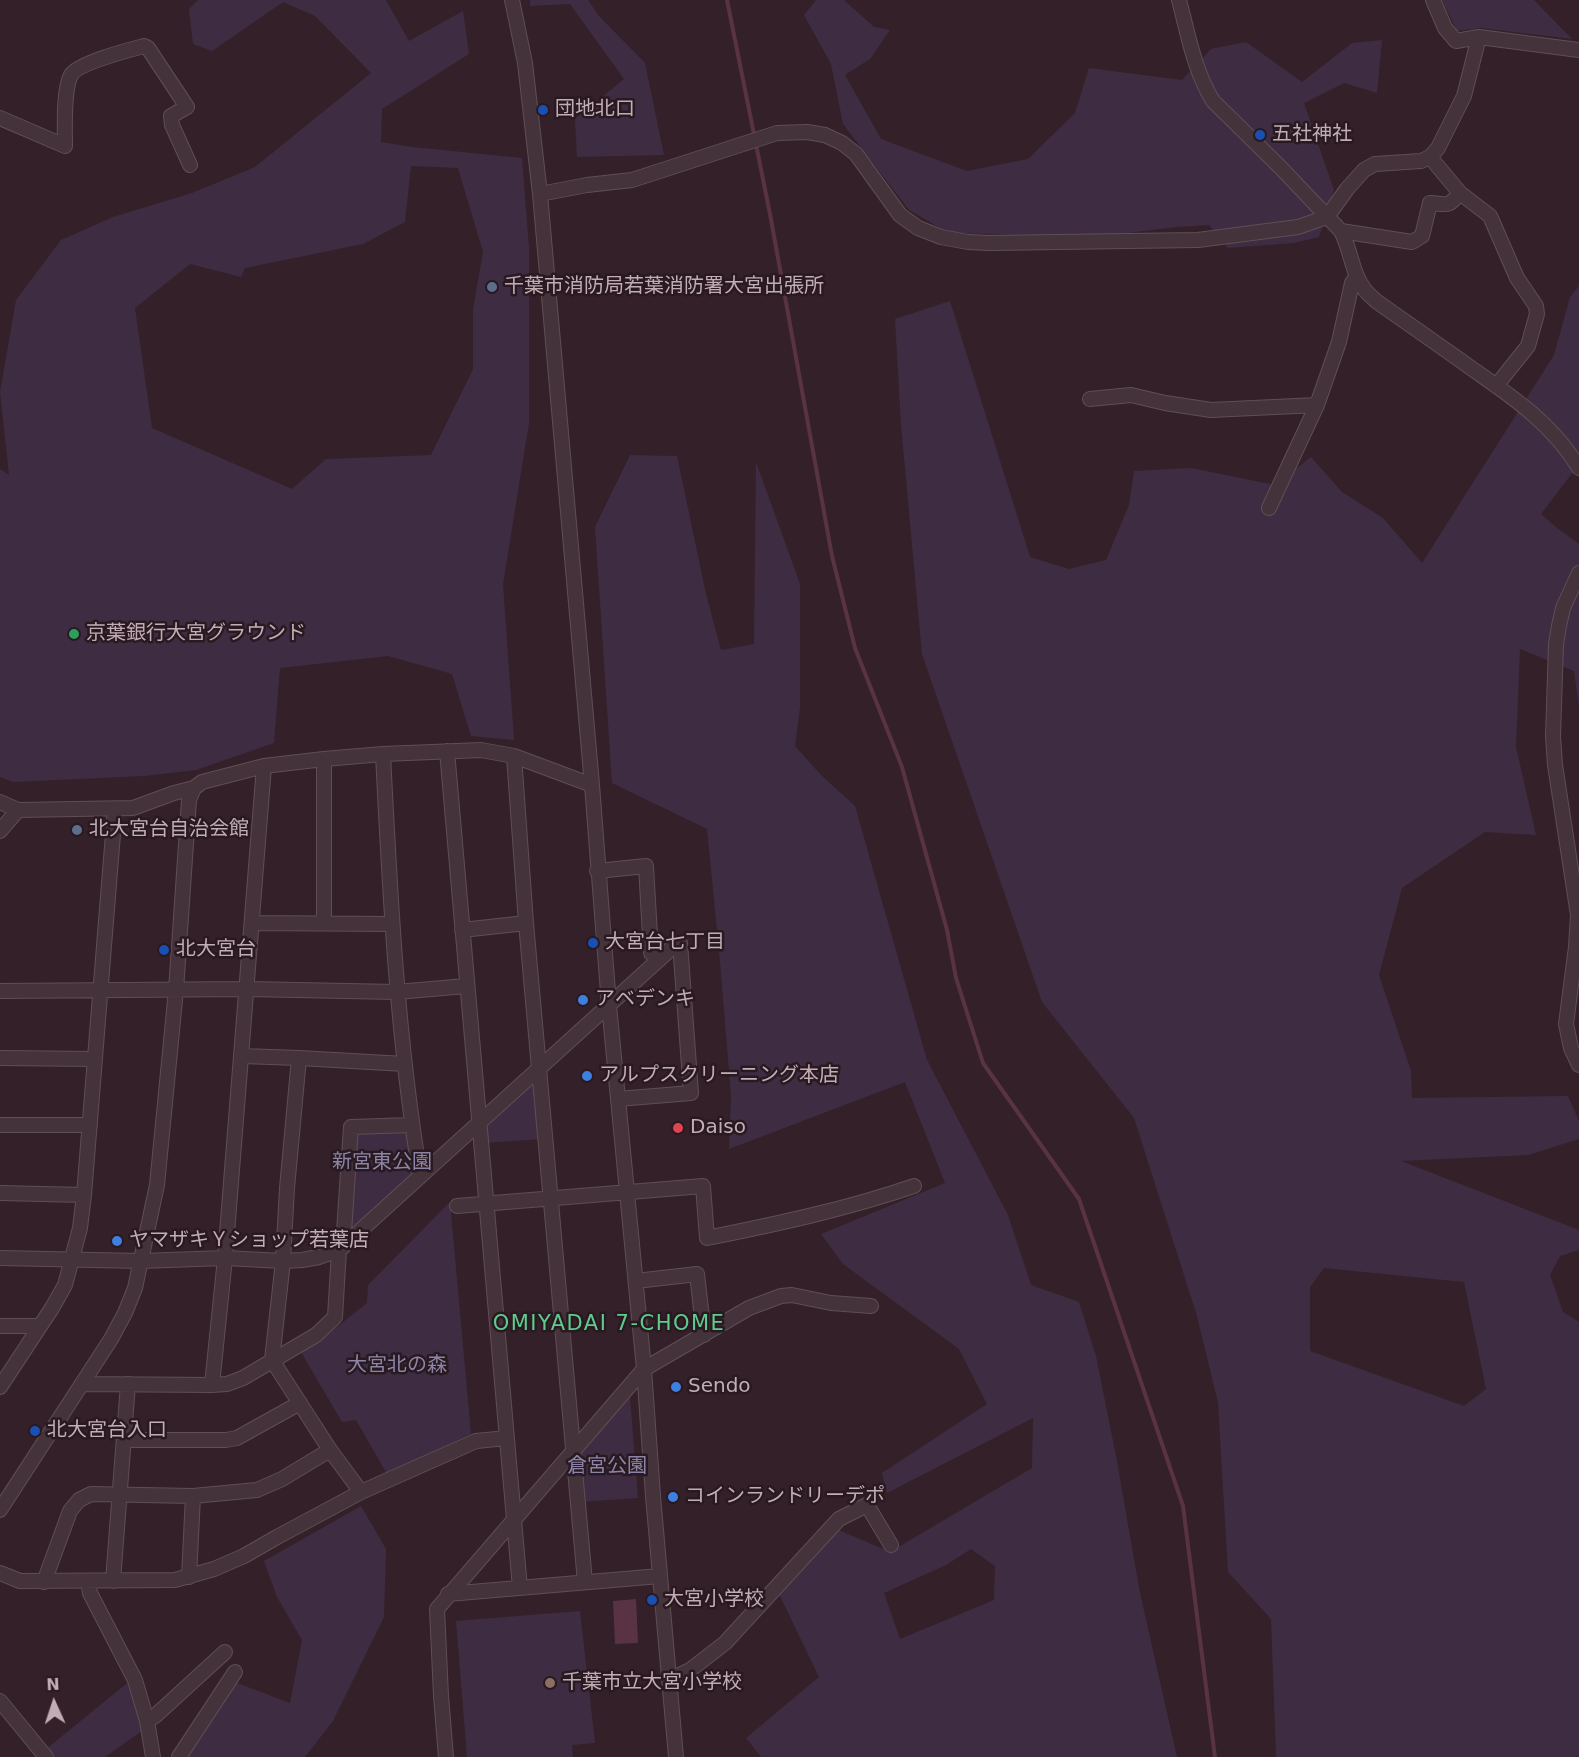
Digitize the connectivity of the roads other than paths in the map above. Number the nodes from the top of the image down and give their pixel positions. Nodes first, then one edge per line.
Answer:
1 (512, 0) edge
2 (1179, 0) edge
3 (1432, 0) edge
4 (1479, 37) junction
5 (1579, 50) edge
6 (0, 118) edge
7 (1430, 157) junction
8 (190, 165) dead end
9 (540, 194) junction
10 (1460, 194) junction
11 (1327, 217) junction
12 (1341, 231) junction
13 (1357, 276) junction
14 (1496, 386) junction
15 (1090, 399) dead end
16 (1317, 405) junction
17 (1579, 468) edge
18 (1269, 508) dead end
19 (1579, 573) edge
20 (447, 751) junction
21 (383, 754) junction
22 (514, 756) junction
23 (324, 759) junction
24 (264, 766) junction
25 (592, 784) junction
26 (194, 788) junction
27 (0, 802) edge
28 (115, 809) junction
29 (18, 810) junction
30 (0, 831) edge
31 (597, 871) junction
32 (252, 923) junction
33 (324, 923) junction
34 (526, 923) junction
35 (392, 924) junction
36 (462, 930) junction
37 (659, 960) junction
38 (466, 986) junction
39 (247, 989) junction
40 (100, 990) junction
41 (176, 990) junction
42 (0, 991) edge
43 (398, 992) junction
44 (609, 1005) junction
45 (242, 1056) junction
46 (0, 1058) edge
47 (299, 1058) junction
48 (95, 1059) junction
49 (405, 1064) junction
50 (1579, 1065) edge
51 (539, 1069) junction
52 (618, 1099) junction
53 (480, 1123) junction
54 (0, 1125) edge
55 (90, 1125) junction
56 (412, 1125) junction
57 (420, 1175) junction
58 (914, 1186) dead end
59 (627, 1191) junction
60 (0, 1193) edge
61 (84, 1195) junction
62 (549, 1198) junction
63 (487, 1204) junction
64 (457, 1206) dead end
65 (341, 1248) junction
66 (0, 1258) edge
67 (225, 1258) junction
68 (72, 1259) junction
69 (141, 1261) junction
70 (283, 1261) junction
71 (636, 1281) junction
72 (871, 1306) dead end
73 (0, 1326) edge
74 (40, 1326) junction
75 (704, 1335) junction
76 (272, 1360) junction
77 (644, 1369) junction
78 (82, 1383) junction
79 (2, 1384) edge
80 (128, 1384) junction
81 (212, 1385) junction
82 (300, 1403) junction
83 (507, 1438) junction
84 (124, 1440) junction
85 (574, 1449) junction
86 (330, 1450) junction
87 (361, 1492) junction
88 (119, 1495) junction
89 (193, 1496) junction
90 (0, 1510) edge
91 (514, 1517) junction
92 (891, 1545) dead end
93 (0, 1573) edge
94 (660, 1576) junction
95 (189, 1577) junction
96 (112, 1581) junction
97 (44, 1582) junction
98 (87, 1582) junction
99 (585, 1582) junction
100 (520, 1588) junction
101 (448, 1594) junction
102 (225, 1652) dead end
103 (236, 1672) dead end
104 (669, 1680) junction
105 (0, 1701) edge
106 (147, 1721) junction
107 (46, 1757) edge
108 (153, 1757) edge
109 (179, 1757) edge
110 (446, 1757) edge
111 (676, 1757) edge

1 - 9 street
2 - 11 street
3 - 4 street
4 - 5 street
4 - 7 street
6 - 8 street
7 - 10 street
7 - 11 street
9 - 11 street
9 - 25 street
10 - 12 street
10 - 14 street
11 - 12 street
12 - 13 street
13 - 14 street
13 - 16 street
14 - 17 street
15 - 16 street
16 - 18 street
19 - 50 street
20 - 21 street
20 - 22 street
20 - 36 street
21 - 23 street
21 - 35 street
22 - 25 street
22 - 34 street
23 - 24 street
23 - 33 street
24 - 26 street
24 - 32 street
25 - 31 street
26 - 28 street
26 - 41 street
27 - 29 street
28 - 29 street
28 - 40 street
29 - 30 street
31 - 37 street
31 - 44 street
32 - 33 street
32 - 39 street
33 - 35 street
34 - 36 street
34 - 51 street
35 - 43 street
36 - 38 street
37 - 44 street
37 - 52 street
38 - 43 street
38 - 53 street
39 - 41 street
39 - 43 street
39 - 45 street
40 - 41 street
40 - 42 street
40 - 48 street
41 - 69 street
43 - 49 street
44 - 51 street
44 - 52 street
45 - 47 street
45 - 67 street
46 - 48 street
47 - 49 street
47 - 70 street
48 - 55 street
49 - 56 street
51 - 53 street
51 - 62 street
52 - 59 street
53 - 57 street
53 - 63 street
54 - 55 street
55 - 61 street
56 - 57 street
56 - 65 street
57 - 65 street
58 - 59 street
59 - 62 street
59 - 71 street
60 - 61 street
61 - 68 street
62 - 63 street
62 - 85 street
63 - 64 street
63 - 83 street
65 - 70 street
65 - 76 street
66 - 68 street
67 - 69 street
67 - 70 street
67 - 81 street
68 - 69 street
68 - 74 street
69 - 78 street
70 - 76 street
71 - 75 street
71 - 77 street
72 - 75 street
73 - 74 street
74 - 79 street
75 - 77 street
76 - 81 street
76 - 82 street
77 - 85 street
77 - 94 street
78 - 80 street
78 - 90 street
80 - 81 street
80 - 84 street
82 - 84 street
82 - 86 street
83 - 87 street
83 - 91 street
84 - 88 street
85 - 91 street
85 - 99 street
86 - 87 street
86 - 89 street
87 - 95 street
88 - 89 street
88 - 96 street
88 - 97 street
89 - 95 street
91 - 100 street
91 - 101 street
92 - 104 street
93 - 97 street
94 - 99 street
94 - 104 street
95 - 96 street
96 - 98 street
97 - 98 street
98 - 106 street
99 - 100 street
100 - 101 street
101 - 110 street
102 - 106 street
103 - 109 street
104 - 111 street
105 - 107 street
106 - 108 street

